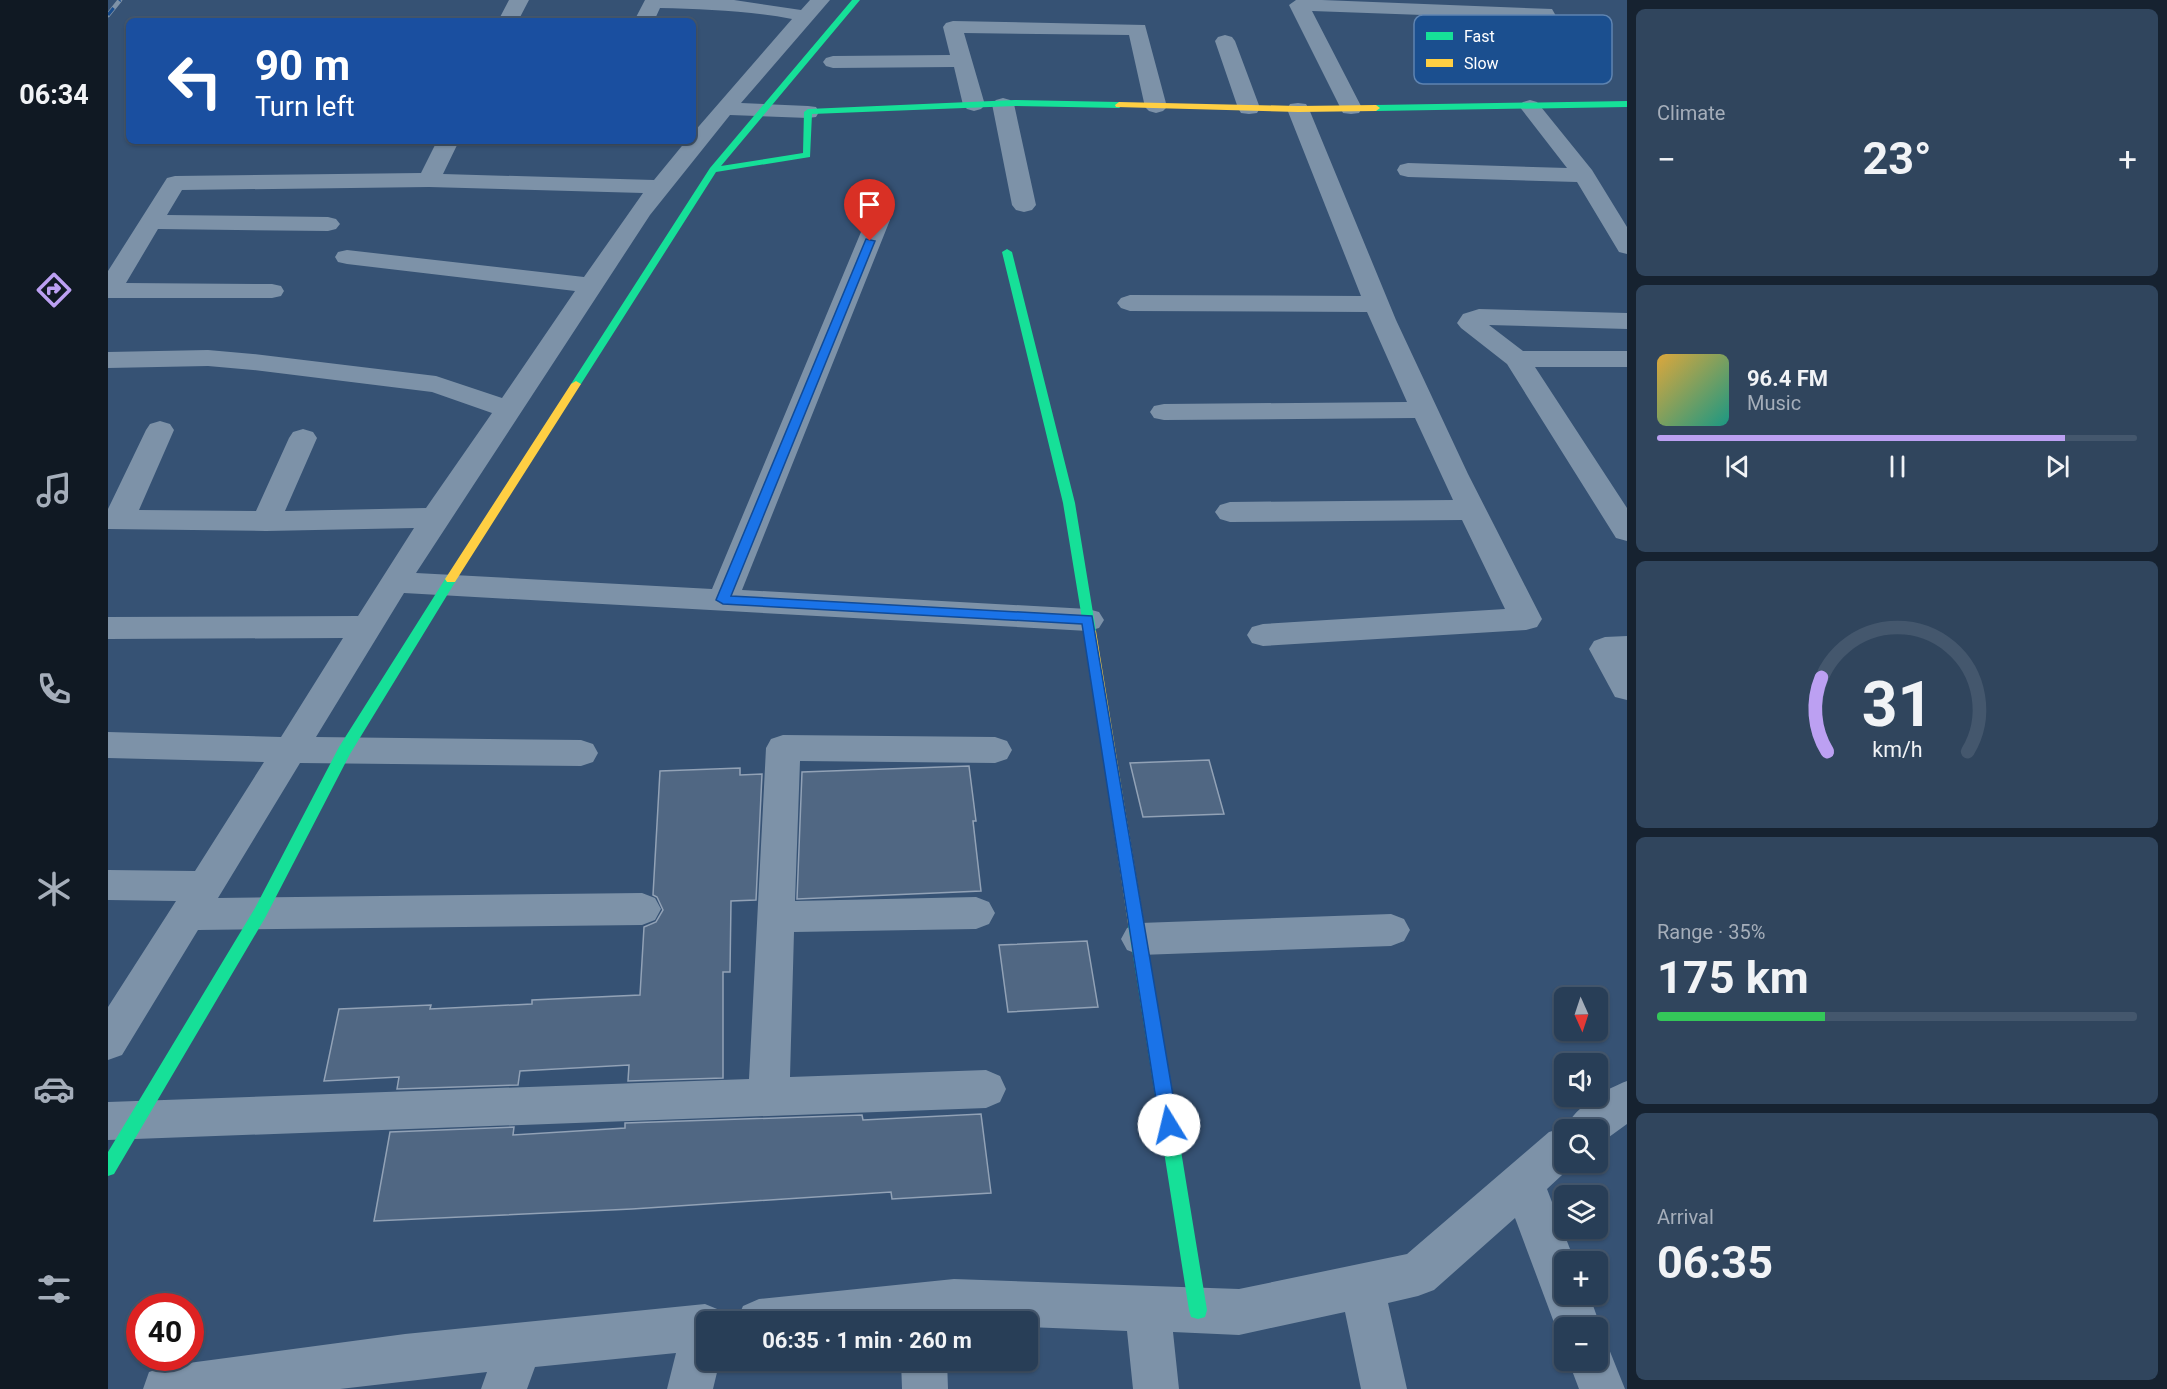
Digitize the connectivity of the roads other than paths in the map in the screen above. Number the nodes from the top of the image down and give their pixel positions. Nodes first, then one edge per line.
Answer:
1 (519, 0) edge
2 (856, 0) edge
3 (704, 1) edge
4 (812, 8) edge
5 (1429, 9) junction
6 (1433, 15) edge
7 (1546, 15) edge
8 (510, 18) edge
9 (645, 18) edge
10 (1225, 41) dead end
11 (833, 62) dead end
12 (963, 62) junction
13 (1003, 104) junction
14 (975, 105) junction
15 (1626, 105) edge
16 (1530, 106) junction
17 (1156, 107) junction
18 (1249, 108) junction
19 (1351, 108) junction
20 (724, 109) junction
21 (1298, 110) junction
22 (763, 111) junction
23 (808, 112) junction
24 (696, 143) edge
25 (447, 144) edge
26 (695, 144) edge
27 (713, 170) junction
28 (1408, 171) dead end
29 (1584, 175) junction
30 (429, 180) junction
31 (660, 187) junction
32 (1024, 205) dead end
33 (879, 220) dead end
34 (150, 222) junction
35 (328, 224) dead end
36 (1627, 247) edge
37 (1007, 252) dead end
38 (347, 256) dead end
39 (591, 285) junction
40 (108, 290) edge
41 (272, 291) dead end
42 (1130, 303) dead end
43 (1377, 304) junction
44 (1627, 321) edge
45 (1517, 359) junction
46 (1627, 359) edge
47 (108, 360) edge
48 (507, 409) junction
49 (1425, 411) junction
50 (1164, 412) dead end
51 (160, 430) dead end
52 (303, 438) dead end
53 (1472, 510) junction
54 (1230, 512) dead end
55 (114, 519) edge
56 (435, 519) junction
57 (266, 521) junction
58 (1627, 531) edge
59 (395, 582) junction
60 (447, 585) junction
61 (723, 600) junction
62 (1088, 620) junction
63 (368, 627) junction
64 (108, 628) edge
65 (1263, 635) dead end
66 (1627, 648) edge
67 (1627, 688) edge
68 (108, 745) edge
69 (291, 750) junction
70 (995, 750) dead end
71 (344, 751) junction
72 (581, 753) dead end
73 (108, 885) edge
74 (197, 900) junction
75 (642, 909) dead end
76 (260, 913) junction
77 (976, 913) dead end
78 (776, 917) junction
79 (1391, 930) dead end
80 (1140, 939) junction
81 (109, 1039) edge
82 (986, 1089) dead end
83 (769, 1097) junction
84 (1627, 1100) edge
85 (1601, 1119) edge
86 (123, 1121) edge
87 (1554, 1155) edge
88 (108, 1168) edge
89 (1523, 1182) junction
90 (1554, 1264) edge
91 (1362, 1286) junction
92 (1147, 1309) junction
93 (1198, 1310) junction
94 (928, 1311) edge
95 (696, 1328) edge
96 (520, 1345) junction
97 (696, 1366) edge
98 (925, 1371) edge
99 (1595, 1371) edge
100 (166, 1389) edge
101 (504, 1389) edge
102 (690, 1389) edge
103 (926, 1389) edge
104 (1156, 1389) edge
105 (1384, 1389) edge
106 (1602, 1389) edge

1 - 8 street
2 - 22 street
3 - 4 street
3 - 9 street
4 - 20 street
5 - 6 street
5 - 7 street
5 - 19 street
10 - 18 street
11 - 12 street
12 - 14 street
12 - 17 street
13 - 14 street
13 - 17 street
13 - 32 street
14 - 23 street
15 - 16 street
16 - 19 street
16 - 29 street
17 - 18 street
18 - 21 street
19 - 21 street
20 - 22 street
20 - 24 street
21 - 43 street
22 - 23 street
22 - 27 street
23 - 27 street
25 - 30 street
26 - 31 street
27 - 60 street
28 - 29 street
29 - 36 street
30 - 31 street
30 - 34 street
31 - 39 street
33 - 61 street
34 - 35 street
34 - 40 street
37 - 62 street
38 - 39 street
39 - 48 street
40 - 41 street
42 - 43 street
43 - 49 street
44 - 45 street
45 - 46 street
45 - 58 street
47 - 48 street
48 - 56 street
49 - 50 street
49 - 53 street
51 - 55 street
52 - 57 street
53 - 54 street
53 - 65 street
55 - 57 street
56 - 57 street
56 - 59 street
59 - 60 street
59 - 63 street
60 - 61 street
60 - 71 street
61 - 62 street
62 - 80 street
63 - 64 street
63 - 69 street
66 - 67 street
68 - 69 street
69 - 71 street
69 - 74 street
70 - 78 street
71 - 72 street
71 - 76 street
73 - 74 street
74 - 76 street
74 - 81 street
75 - 76 street
76 - 86 street
77 - 78 street
78 - 83 street
79 - 80 street
80 - 93 street
82 - 83 street
83 - 86 street
84 - 85 street
86 - 88 street
87 - 89 street
89 - 90 street
89 - 91 street
91 - 93 street
91 - 105 street
92 - 93 street
92 - 94 street
92 - 104 street
95 - 96 street
96 - 100 street
96 - 101 street
97 - 102 street
98 - 103 street
99 - 106 street

